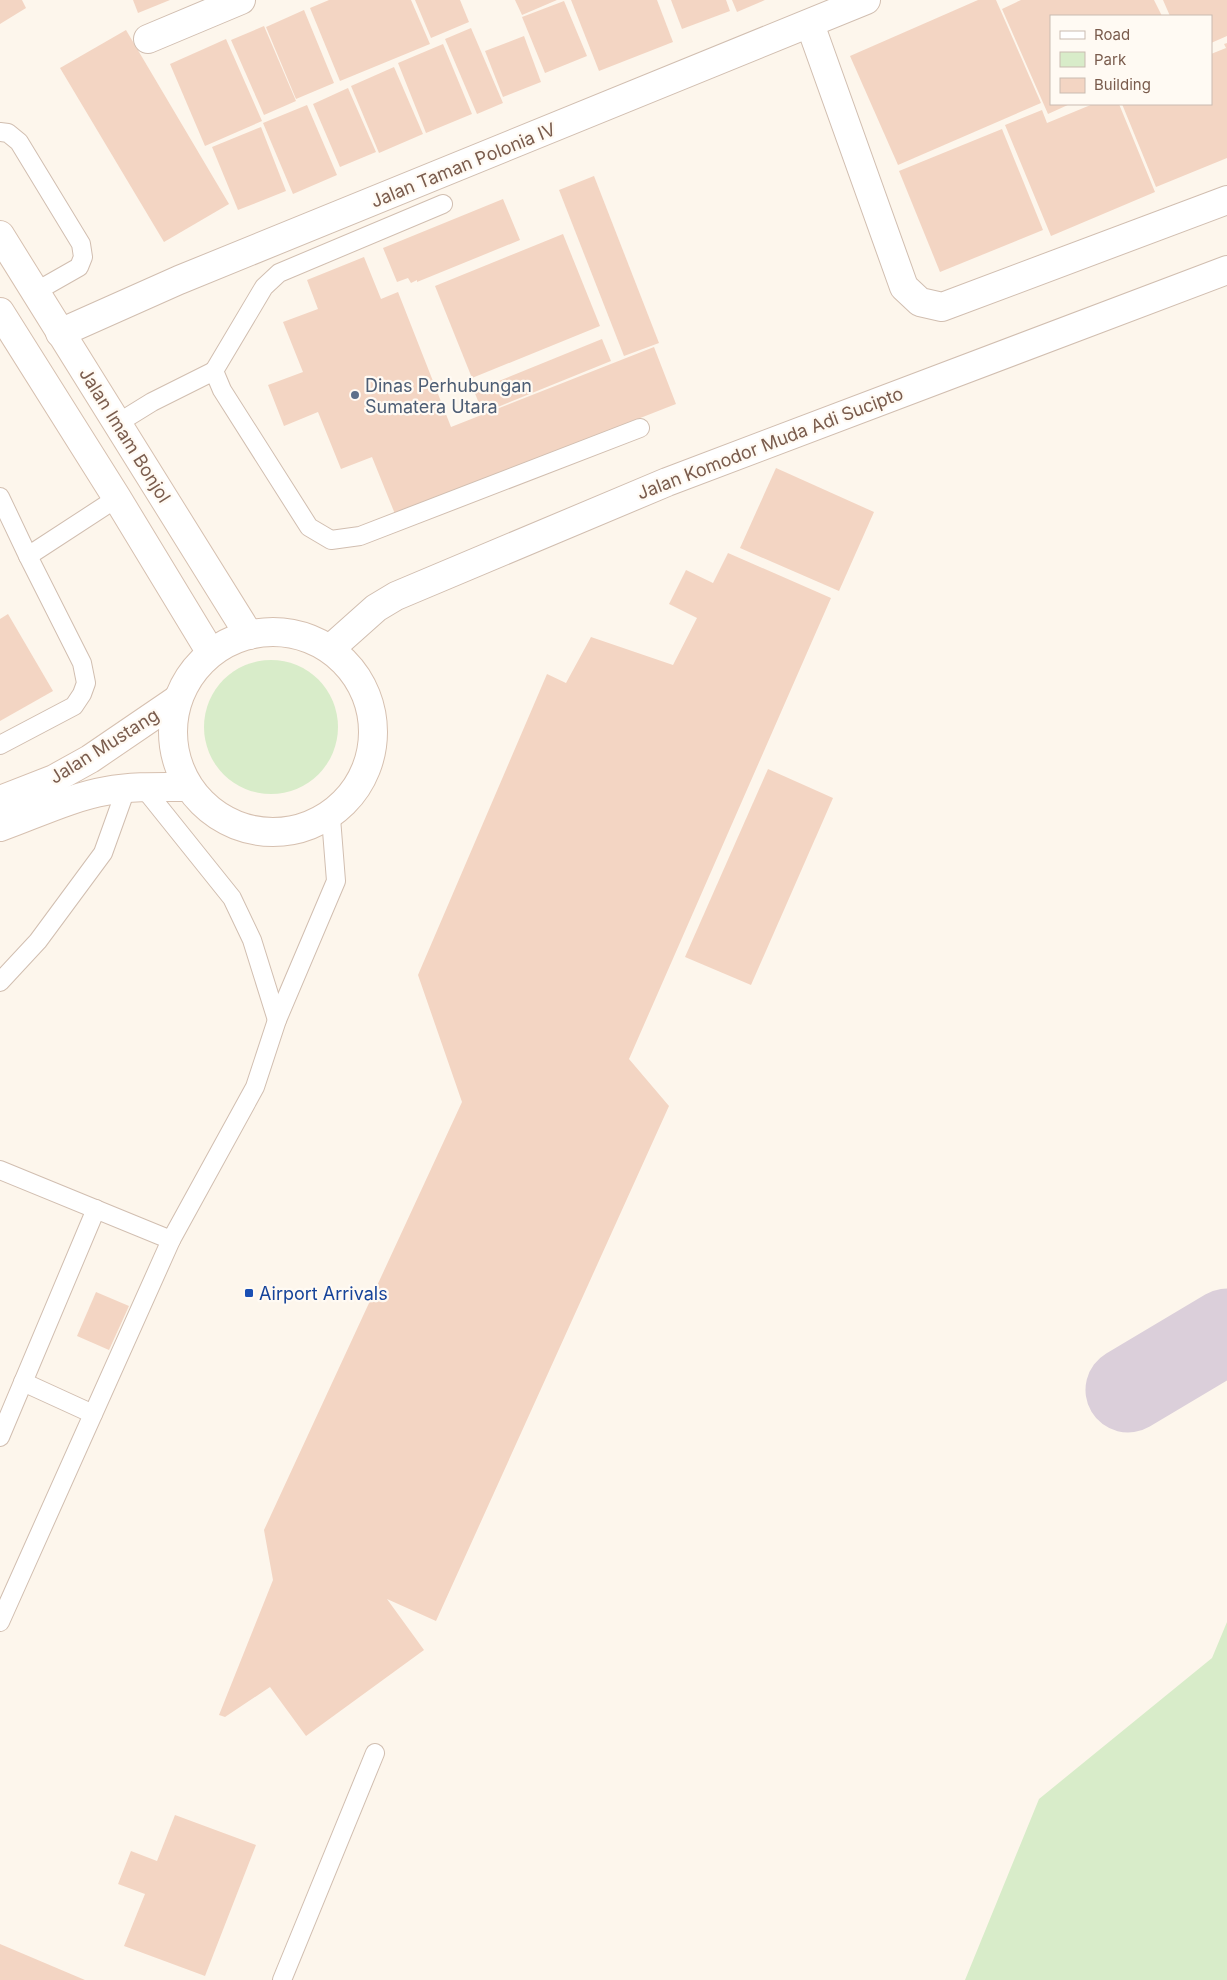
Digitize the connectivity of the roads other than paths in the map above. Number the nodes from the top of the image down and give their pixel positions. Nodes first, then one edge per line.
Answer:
1 (241, 0) edge
2 (866, 0) edge
3 (810, 24) junction
4 (148, 39) dead end
5 (0, 132) edge
6 (1227, 200) edge
7 (443, 204) dead end
8 (0, 235) edge
9 (1227, 270) edge
10 (35, 292) junction
11 (0, 312) edge
12 (60, 333) junction
13 (214, 370) junction
14 (118, 423) junction
15 (640, 428) dead end
16 (0, 497) edge
17 (117, 498) junction
18 (28, 556) junction
19 (249, 635) junction
20 (330, 649) junction
21 (211, 653) junction
22 (178, 699) junction
23 (0, 745) edge
24 (187, 787) junction
25 (134, 788) junction
26 (0, 800) edge
27 (331, 818) junction
28 (0, 827) edge
29 (0, 982) edge
30 (277, 1020) junction
31 (0, 1170) edge
32 (96, 1209) junction
33 (171, 1240) junction
34 (23, 1382) junction
35 (93, 1414) junction
36 (0, 1437) edge
37 (0, 1622) edge
38 (375, 1752) dead end
39 (282, 1980) edge

1 - 4 street
2 - 3 street, Jalan Taman Polonia IV
3 - 6 street
3 - 12 street, Jalan Taman Polonia IV
5 - 10 lane
7 - 13 lane
8 - 10 street, Jalan Imam Bonjol
9 - 20 street, Jalan Komodor Muda Adi Sucipto
10 - 12 street, Jalan Imam Bonjol
11 - 17 street
12 - 14 street, Jalan Imam Bonjol
13 - 14 lane
13 - 15 lane
14 - 19 street, Jalan Imam Bonjol
16 - 18 lane
17 - 18 lane
17 - 21 street
18 - 23 lane
19 - 20 street
19 - 21 street
20 - 27 street
21 - 22 street
22 - 24 street
22 - 26 street, Jalan Mustang
24 - 25 street, Jalan Mustang
24 - 27 street
25 - 28 street, Jalan Mustang
25 - 29 lane
25 - 30 lane
27 - 30 lane
30 - 33 lane
31 - 32 lane
32 - 33 lane
32 - 34 lane
33 - 35 lane
34 - 35 lane
34 - 36 lane
35 - 37 lane
38 - 39 lane

